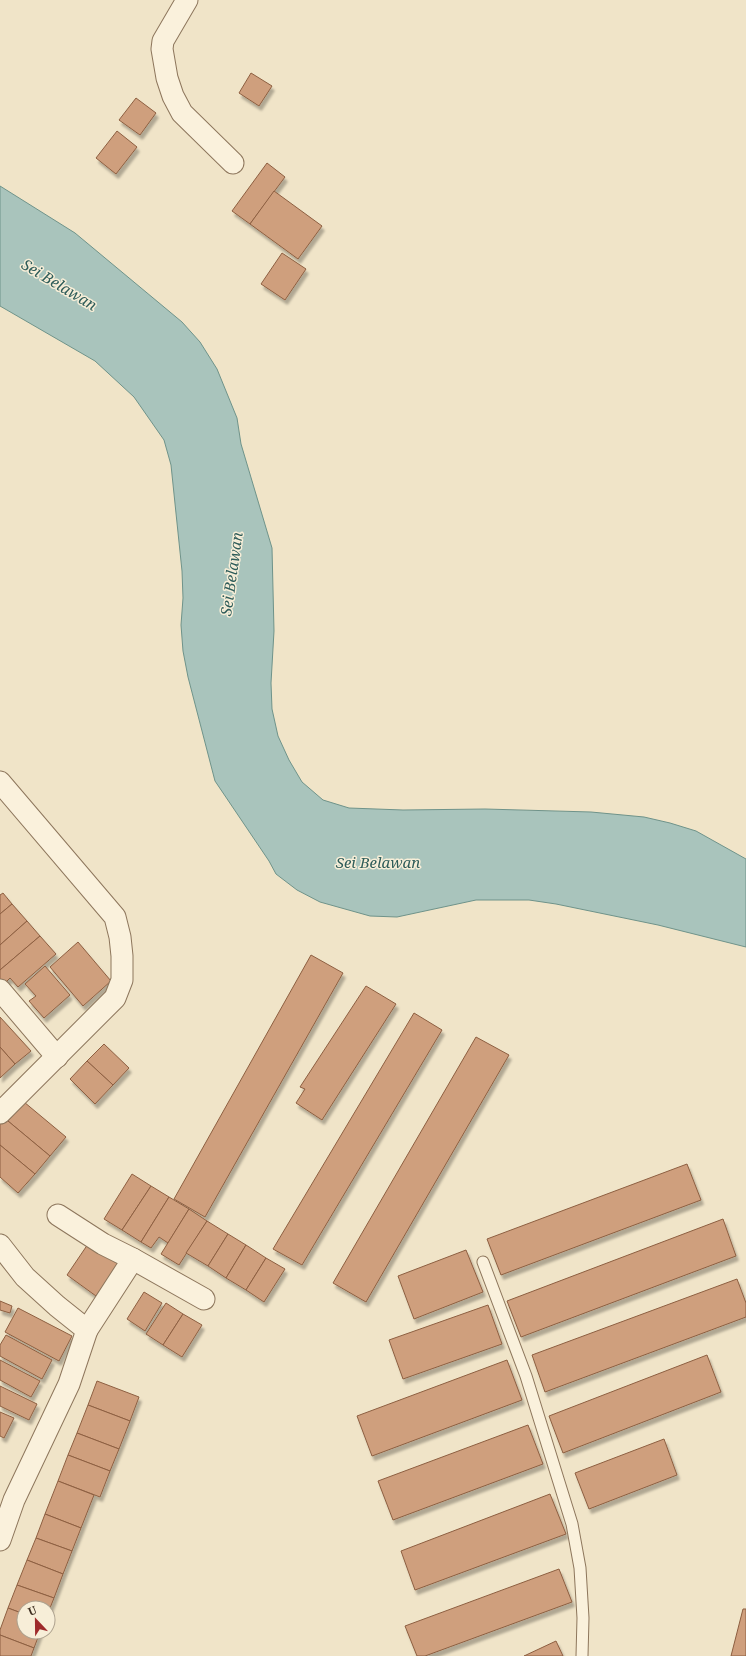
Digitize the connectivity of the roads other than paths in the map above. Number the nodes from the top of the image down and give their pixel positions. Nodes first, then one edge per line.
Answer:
1 (187, 0) edge
2 (233, 163) dead end
3 (0, 782) edge
4 (0, 990) edge
5 (57, 1057) junction
6 (0, 1113) edge
7 (58, 1215) dead end
8 (0, 1245) edge
9 (133, 1259) junction
10 (484, 1262) dead end
11 (204, 1299) dead end
12 (87, 1330) junction
13 (0, 1540) edge
14 (582, 1656) edge

1 - 2 street
3 - 5 street
4 - 5 street
5 - 6 street
7 - 9 street
8 - 12 street
9 - 11 street
9 - 12 street
10 - 14 lane
12 - 13 street

